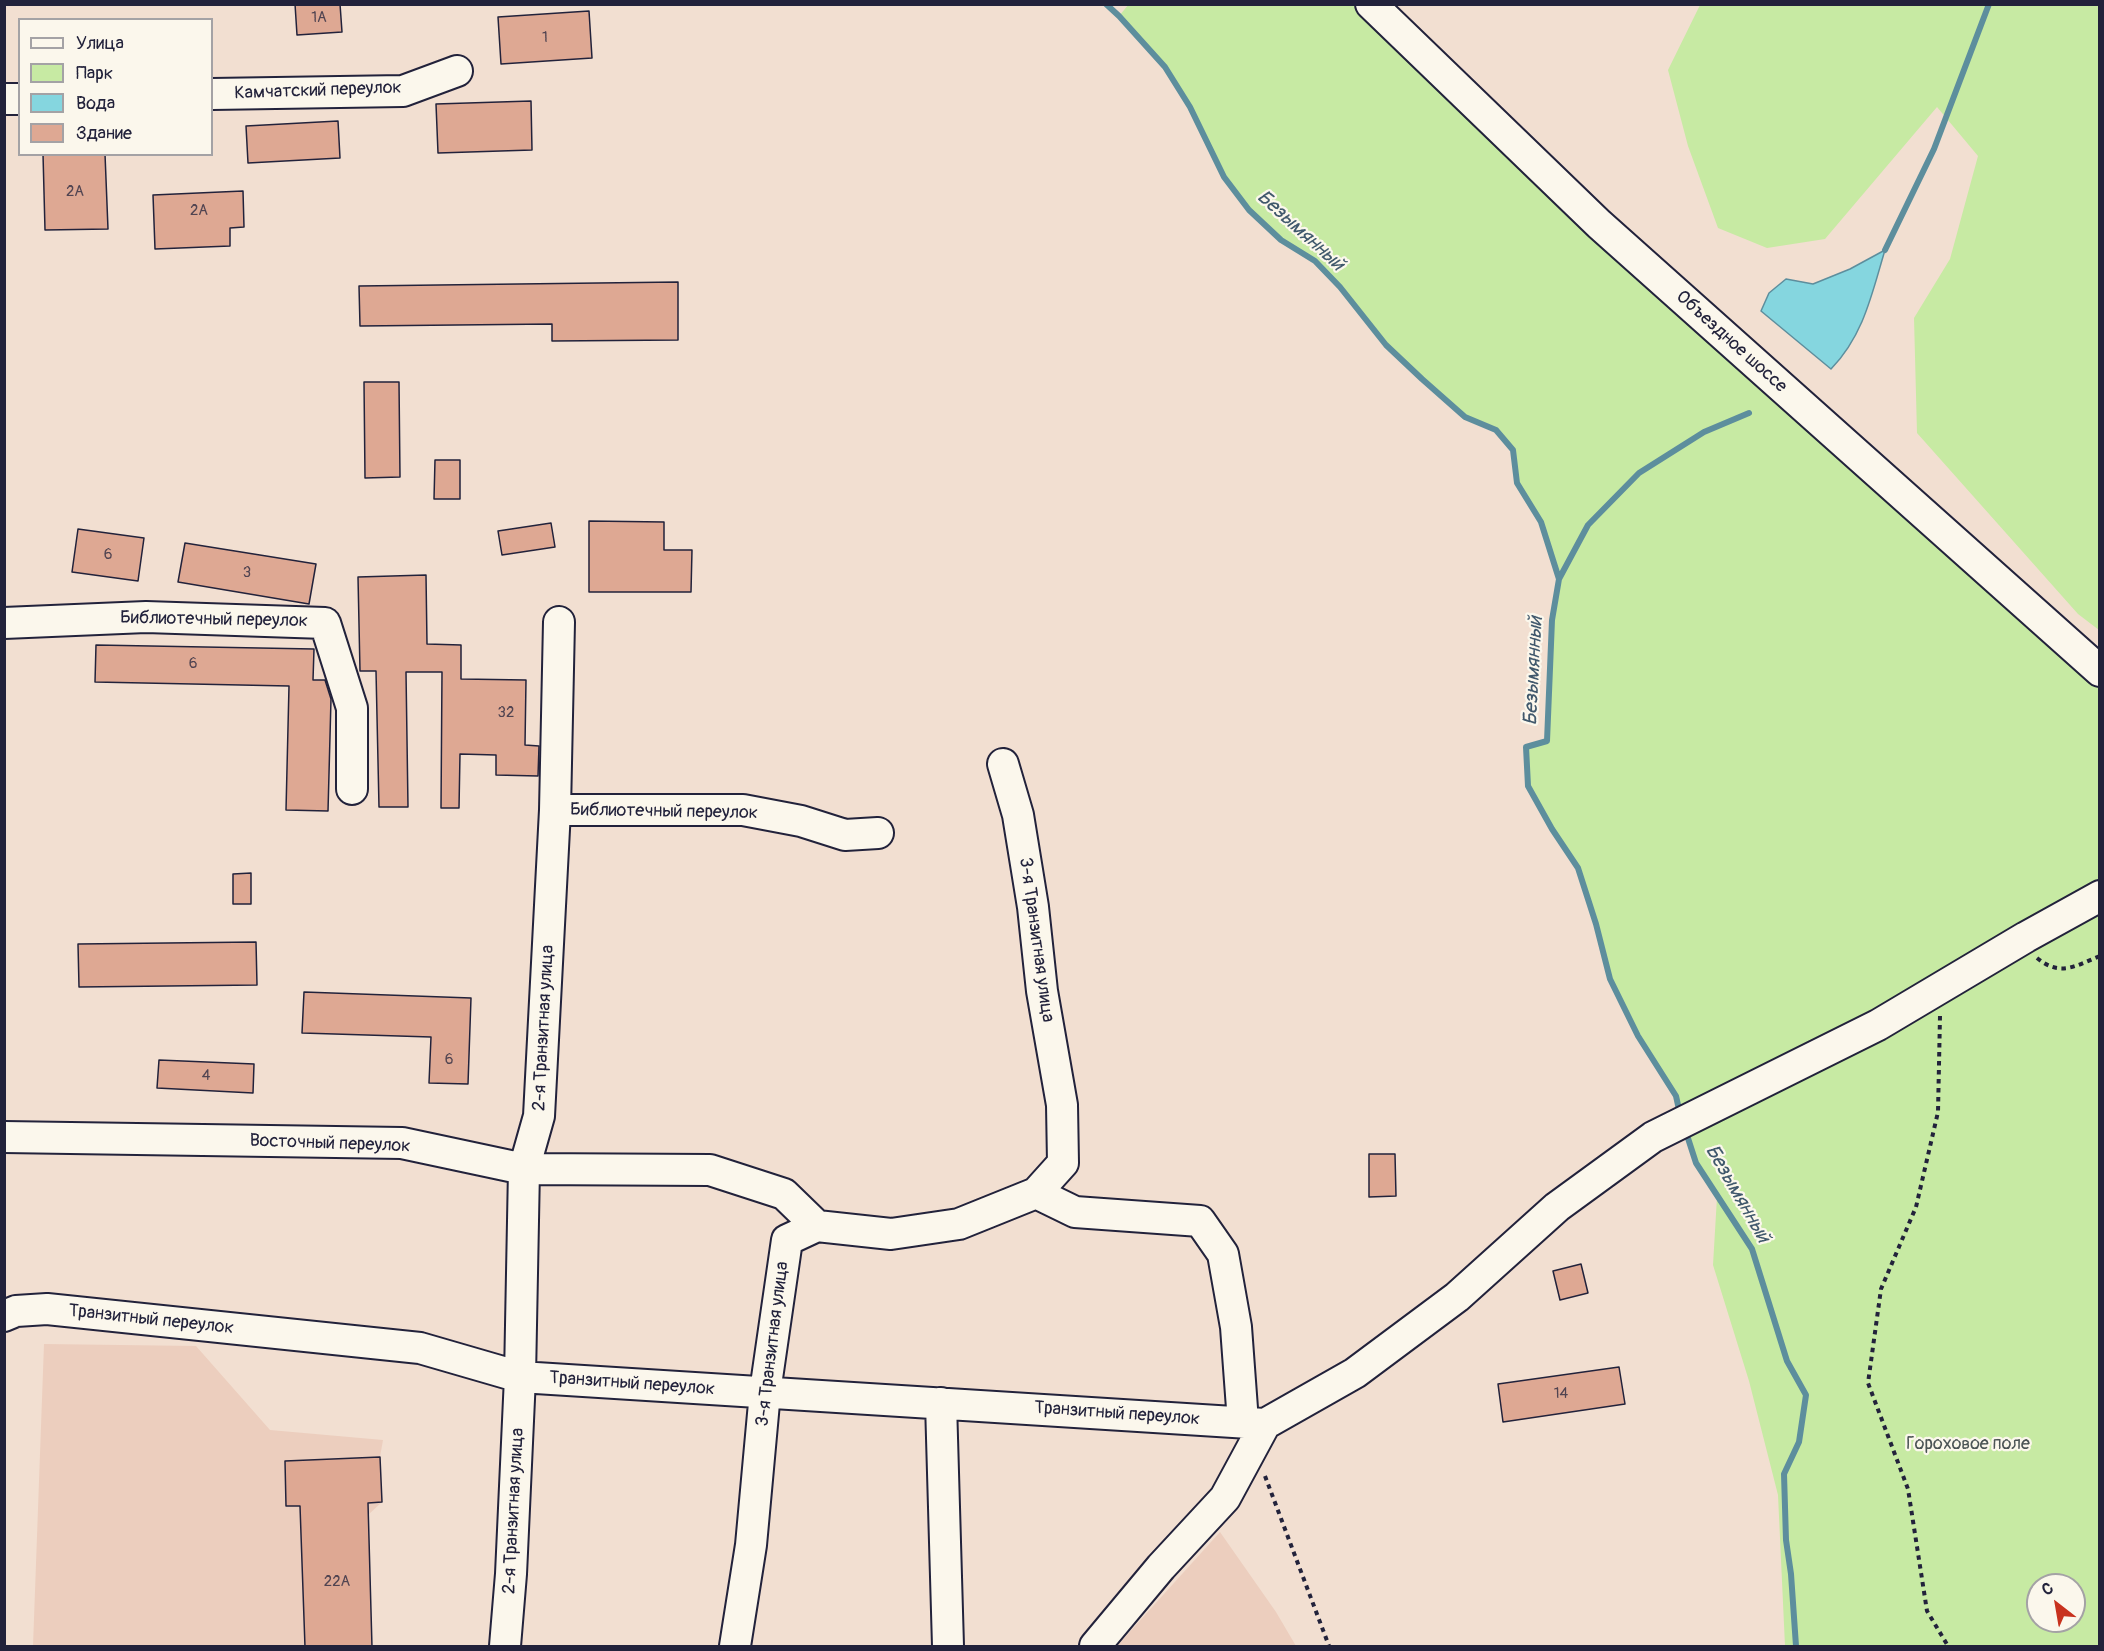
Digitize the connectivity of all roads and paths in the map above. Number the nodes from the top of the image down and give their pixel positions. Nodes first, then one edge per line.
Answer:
1 (1371, 4) edge
2 (457, 71) dead end
3 (213, 94) edge
4 (558, 622) dead end
5 (4, 623) edge
6 (2100, 671) edge
7 (1003, 764) dead end
8 (352, 789) dead end
9 (555, 810) junction
10 (878, 833) dead end
11 (2100, 896) edge
12 (2026, 937) junction
13 (2100, 956) edge
14 (1941, 988) junction
15 (4, 1137) edge
16 (524, 1169) junction
17 (1036, 1193) junction
18 (817, 1226) junction
19 (4, 1316) edge
20 (520, 1377) junction
21 (765, 1392) junction
22 (941, 1403) junction
23 (1254, 1430) junction
24 (505, 1647) edge
25 (735, 1647) edge
26 (948, 1647) edge
27 (1095, 1647) edge
28 (1329, 1647) edge
29 (1948, 1647) edge

1 - 6 street, Объездное шоссе
2 - 3 street, Камчатский переулок
4 - 9 street, 2-я Транзитная улица
5 - 8 street, Библиотечный переулок
7 - 17 street, 3-я Транзитная улица
9 - 10 street, Библиотечный переулок
9 - 16 street, 2-я Транзитная улица
11 - 12 street
12 - 13 path
12 - 14 street
14 - 23 street
14 - 29 path
15 - 16 street, Восточный переулок
16 - 18 street, Восточный переулок
16 - 20 street, 2-я Транзитная улица
17 - 18 street, 3-я Транзитная улица
17 - 23 street
18 - 21 street, 3-я Транзитная улица
19 - 20 street, Транзитный переулок
20 - 21 street, Транзитный переулок
20 - 24 street, 2-я Транзитная улица
21 - 22 street, Транзитный переулок
21 - 25 street, 3-я Транзитная улица
22 - 23 street, Транзитный переулок
22 - 26 street
23 - 27 street
23 - 28 path

